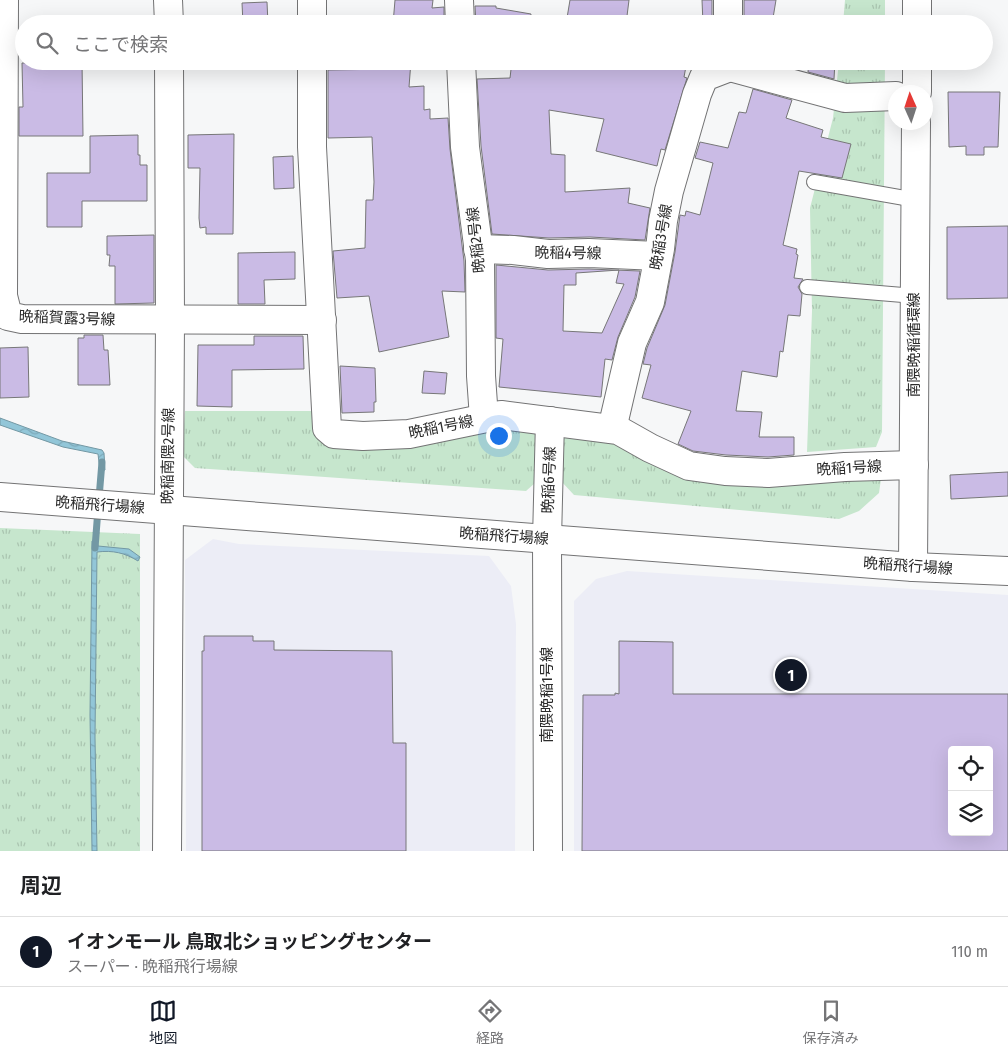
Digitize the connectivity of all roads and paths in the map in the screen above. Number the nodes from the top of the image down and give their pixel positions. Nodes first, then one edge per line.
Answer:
1 (4, 0) edge
2 (168, 0) edge
3 (312, 0) edge
4 (459, 0) edge
5 (728, 0) edge
6 (917, 0) edge
7 (169, 15) edge
8 (312, 15) edge
9 (460, 15) edge
10 (728, 15) edge
11 (917, 15) edge
12 (169, 70) edge
13 (312, 70) edge
14 (461, 70) edge
15 (717, 70) edge
16 (750, 70) edge
17 (917, 70) edge
18 (917, 85) edge
19 (888, 96) edge
20 (916, 130) edge
21 (814, 182) dead end
22 (916, 200) junction
23 (478, 249) junction
24 (658, 256) junction
25 (808, 287) dead end
26 (915, 296) junction
27 (170, 320) junction
28 (322, 320) junction
29 (484, 418) junction
30 (550, 421) junction
31 (612, 429) junction
32 (914, 466) junction
33 (0, 497) edge
34 (168, 510) junction
35 (547, 539) junction
36 (913, 567) junction
37 (1008, 571) edge
38 (167, 851) edge
39 (548, 851) edge

1 - 27 street, 晩稲賀露3号線
2 - 7 street
3 - 8 street
4 - 9 street
5 - 10 street
6 - 11 street
12 - 27 street, 晩稲南隈2号線
13 - 28 street, 晩稲1号線
14 - 23 street, 晩稲2号線
15 - 24 street, 晩稲3号線
16 - 19 street
17 - 18 street
20 - 22 street, 南隈晩稲循環線
21 - 22 lane
22 - 26 street, 南隈晩稲循環線
23 - 24 street, 晩稲4号線
23 - 29 street, 晩稲2号線
24 - 31 street, 晩稲3号線
25 - 26 lane
26 - 32 street, 南隈晩稲循環線
27 - 28 street, 晩稲賀露3号線
27 - 34 street, 晩稲南隈2号線
28 - 29 street, 晩稲1号線
29 - 30 street, 晩稲1号線
30 - 31 street, 晩稲1号線
30 - 35 street, 晩稲6号線
31 - 32 street, 晩稲1号線
32 - 36 street, 南隈晩稲循環線
33 - 34 street, 晩稲飛行場線
34 - 35 street, 晩稲飛行場線
34 - 38 street, 晩稲南隈2号線
35 - 36 street, 晩稲飛行場線
35 - 39 street, 南隈晩稲1号線
36 - 37 street, 晩稲飛行場線

